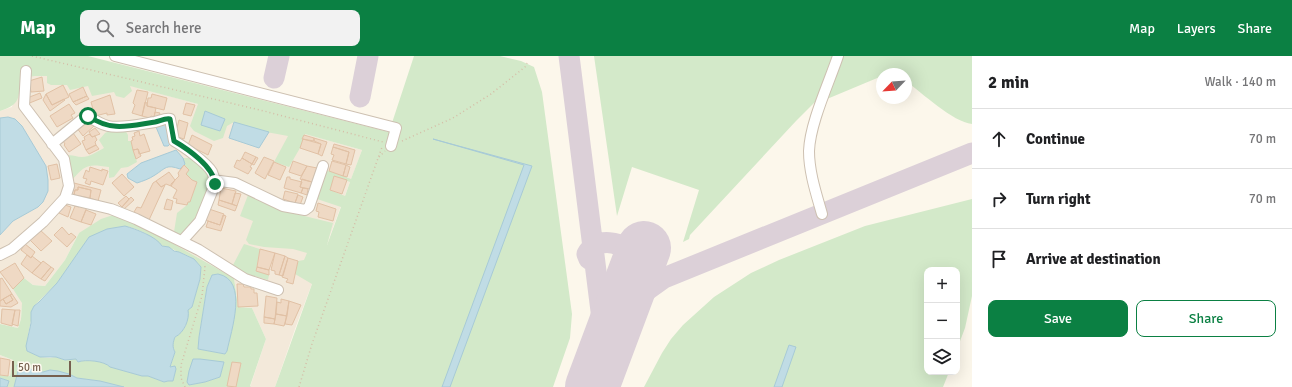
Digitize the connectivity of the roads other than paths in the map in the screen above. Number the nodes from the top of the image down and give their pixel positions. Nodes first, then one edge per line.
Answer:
1 (115, 56) edge
2 (838, 56) edge
3 (26, 71) dead end
4 (52, 144) junction
5 (391, 146) road end
6 (323, 166) dead end
7 (215, 184) junction
8 (65, 198) junction
9 (822, 214) dead end
10 (182, 241) junction
11 (0, 255) edge
12 (278, 290) dead end

1 - 5 street
2 - 9 street
3 - 4 street
4 - 7 street
4 - 8 street
6 - 7 street
7 - 10 street
8 - 10 street
8 - 11 street
10 - 12 street

